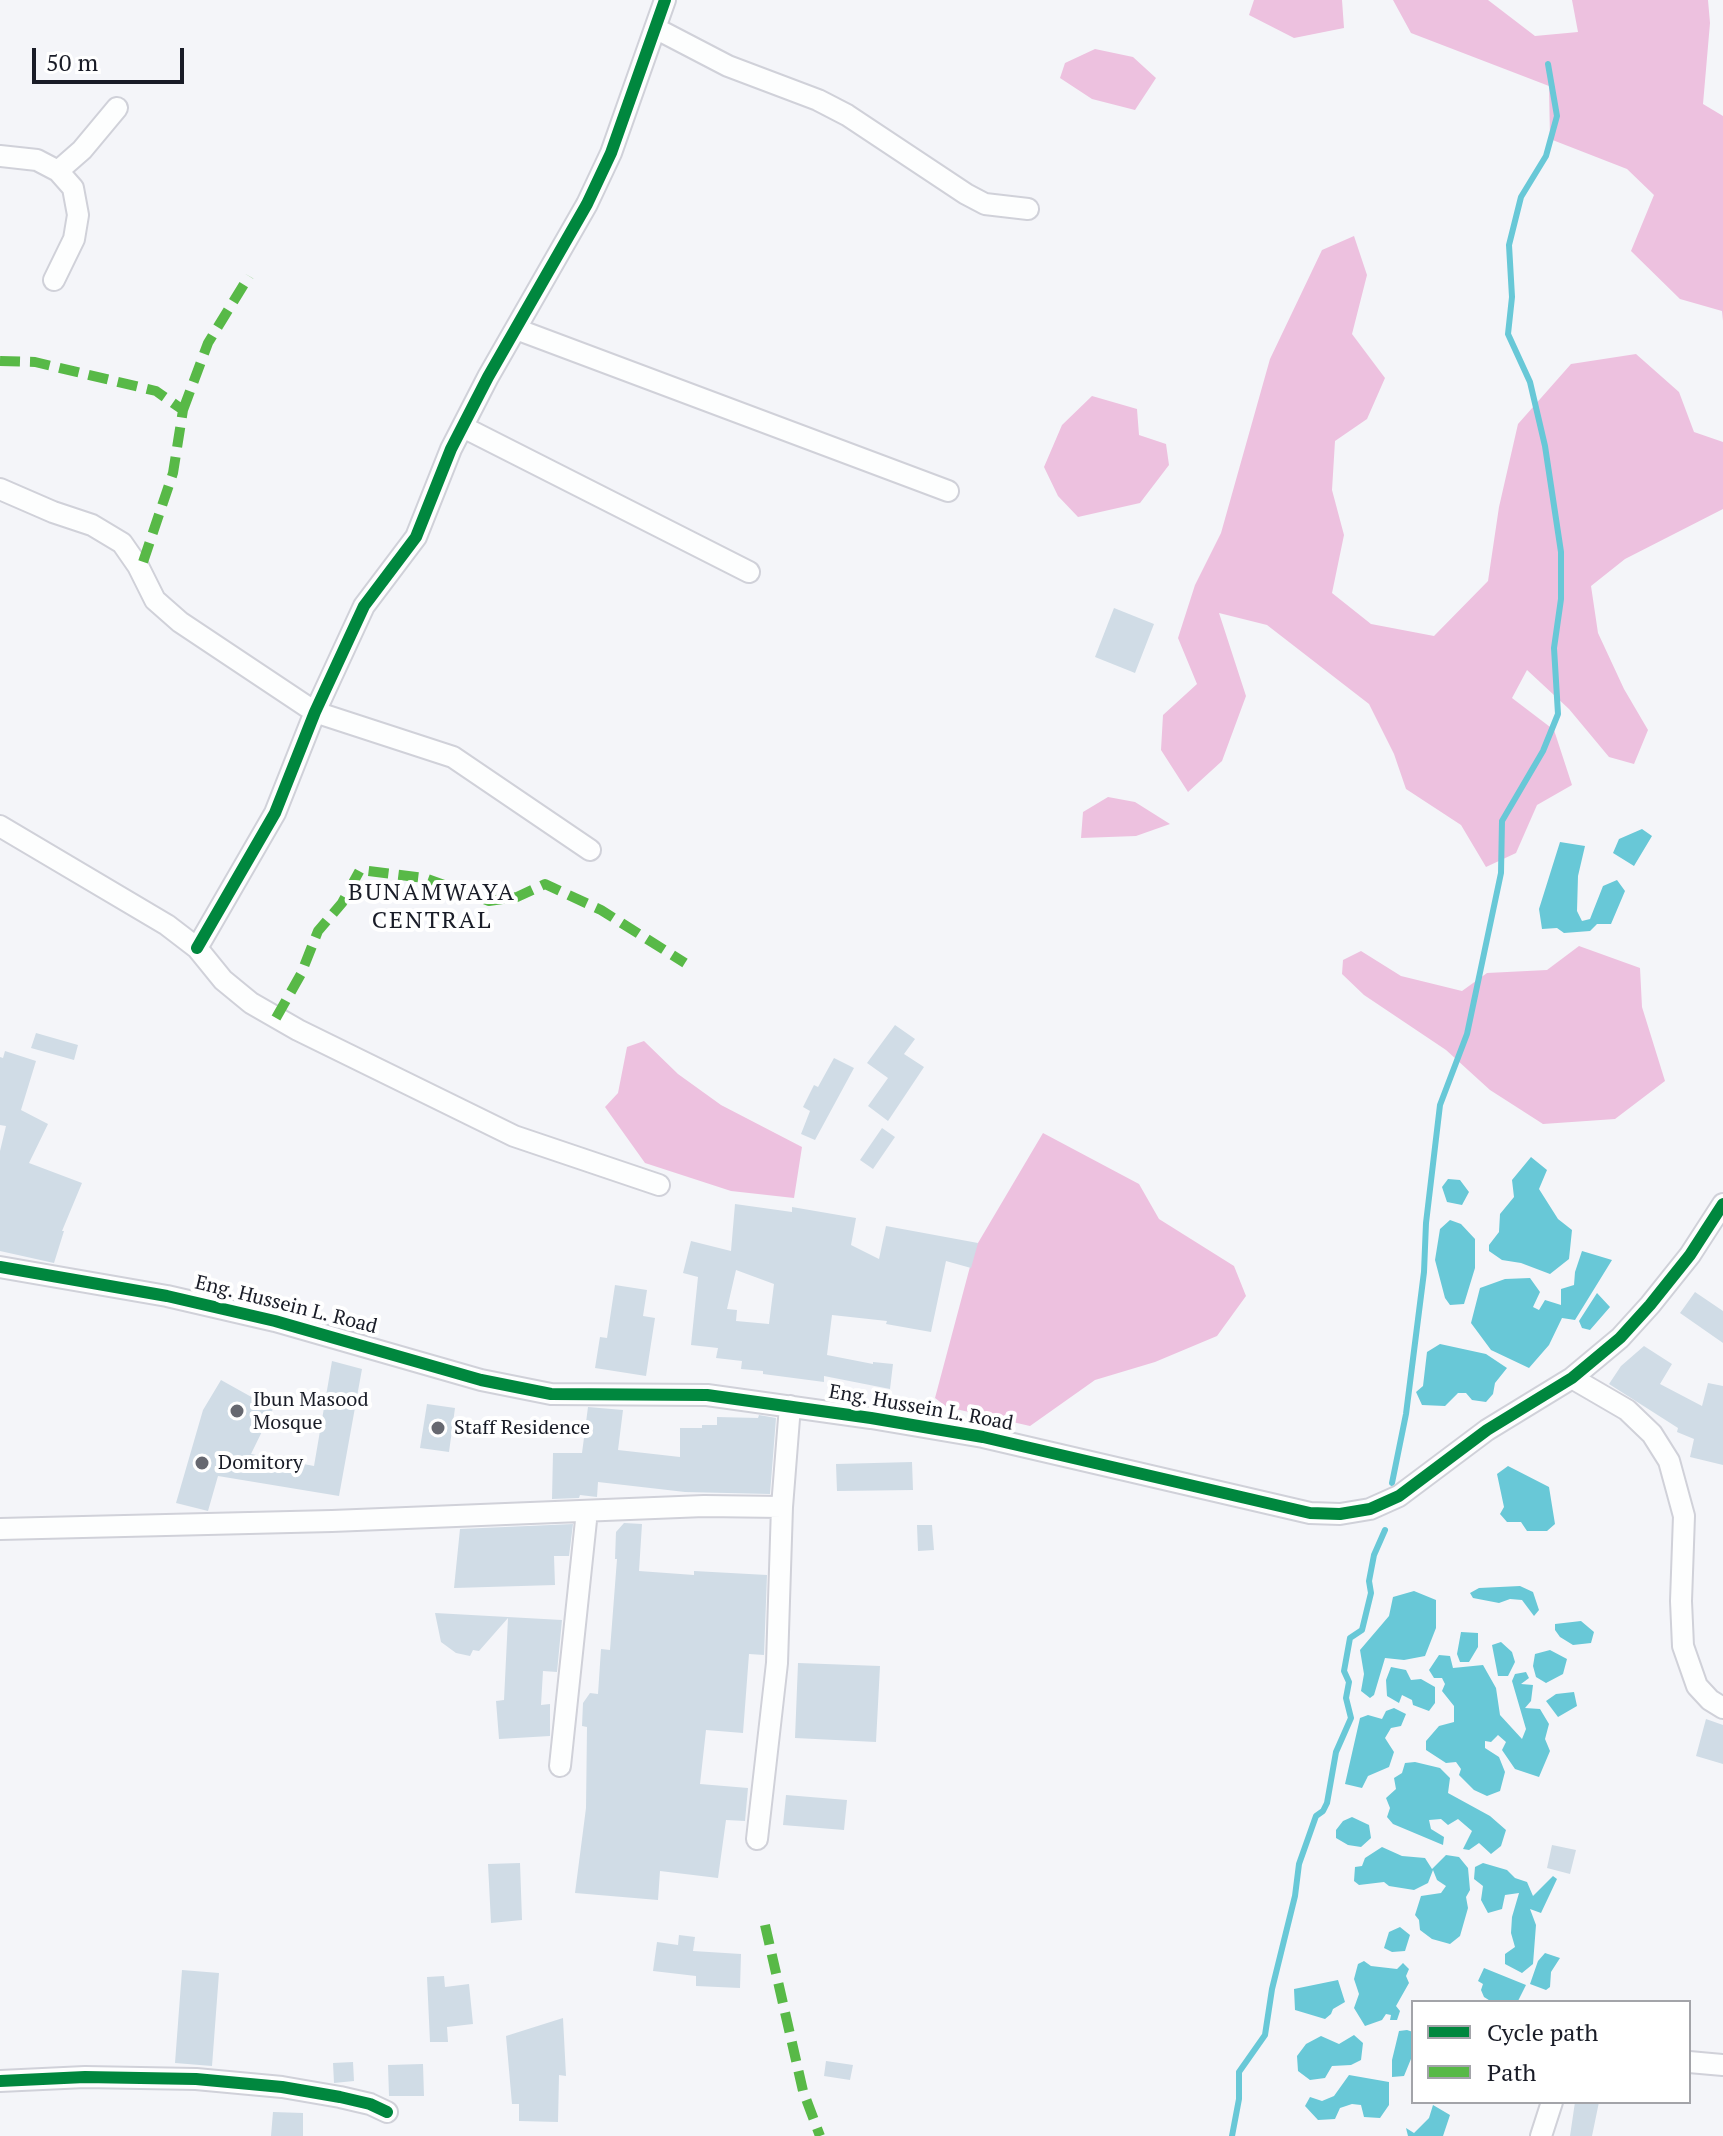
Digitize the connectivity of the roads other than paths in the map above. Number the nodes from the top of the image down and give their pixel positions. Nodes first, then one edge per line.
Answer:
1 (665, 0) edge
2 (655, 28) junction
3 (117, 108) dead end
4 (0, 156) edge
5 (58, 171) junction
6 (1028, 209) dead end
7 (54, 280) dead end
8 (516, 329) junction
9 (463, 427) junction
10 (0, 489) edge
11 (948, 491) dead end
12 (749, 572) dead end
13 (315, 712) junction
14 (0, 826) edge
15 (590, 850) dead end
16 (197, 948) junction
17 (659, 1185) dead end
18 (1723, 1204) edge
19 (0, 1267) edge
20 (1572, 1378) junction
21 (790, 1406) junction
22 (782, 1507) junction
23 (587, 1511) junction
24 (0, 1529) edge
25 (1723, 1708) edge
26 (560, 1766) dead end
27 (757, 1839) dead end
28 (1691, 2062) edge
29 (1723, 2065) edge
30 (0, 2081) edge
31 (1551, 2104) edge
32 (387, 2112) dead end
33 (1541, 2136) edge

1 - 2 street
2 - 6 street
2 - 8 street
3 - 5 street
4 - 5 street
5 - 7 street
8 - 9 street
8 - 11 street
9 - 12 street
9 - 13 street
10 - 13 street
13 - 15 street
13 - 16 street
14 - 16 street
16 - 17 street
18 - 20 street, Eng. Hussein L. Road
19 - 21 street, Eng. Hussein L. Road
20 - 21 street, Eng. Hussein L. Road
20 - 25 street
21 - 22 street
22 - 23 street
22 - 27 street
23 - 24 street
23 - 26 street
28 - 29 street
30 - 32 street
31 - 33 street

